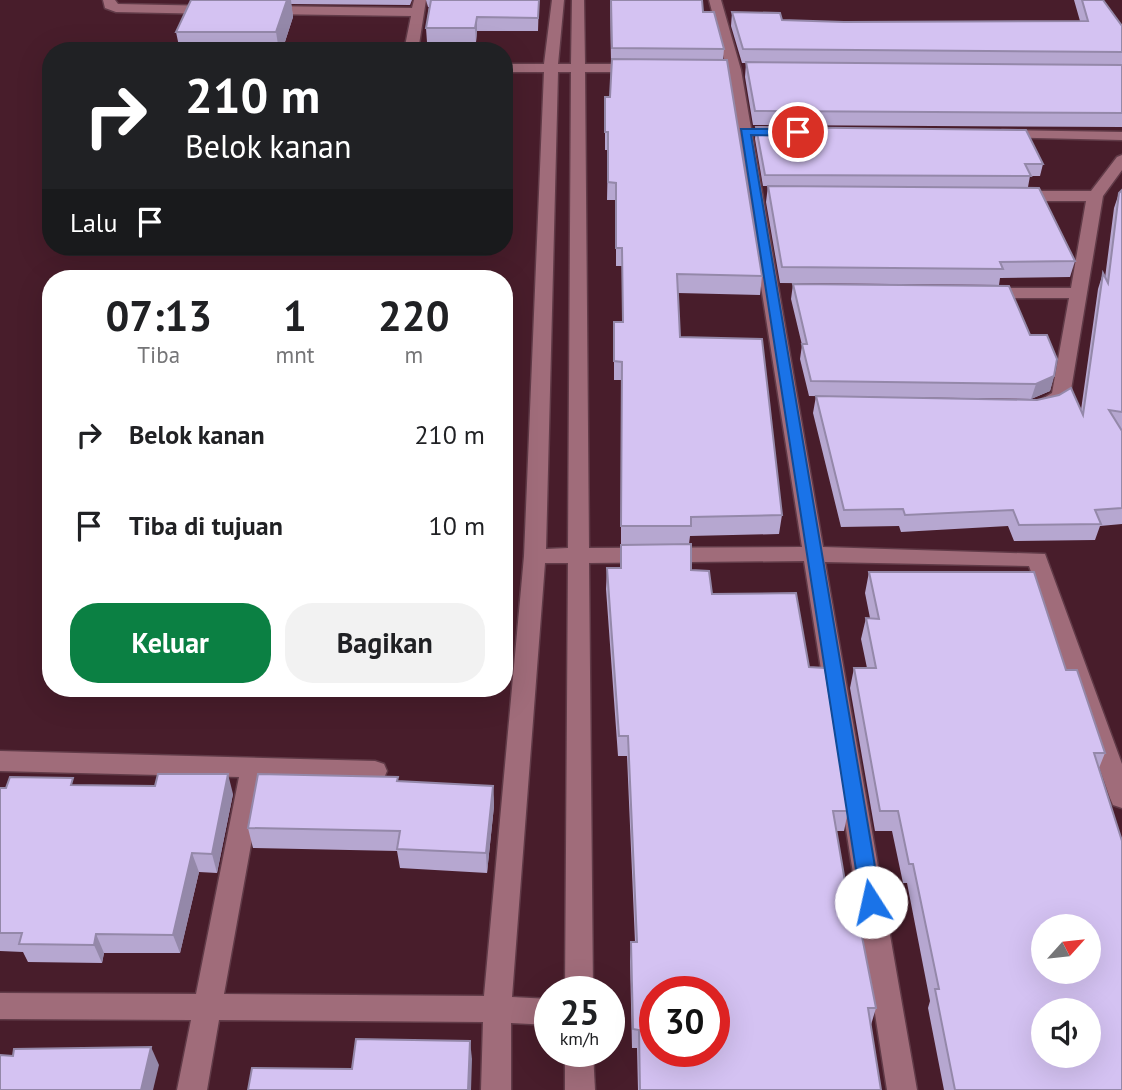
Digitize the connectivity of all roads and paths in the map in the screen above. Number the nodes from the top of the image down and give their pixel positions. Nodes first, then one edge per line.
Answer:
1 (109, 0) edge
2 (558, 0) edge
3 (578, 0) edge
4 (715, 0) edge
5 (418, 6) edge
6 (225, 10) edge
7 (253, 10) edge
8 (412, 42) edge
9 (551, 67) junction
10 (578, 67) junction
11 (513, 68) edge
12 (656, 69) edge
13 (982, 134) edge
14 (1122, 136) edge
15 (1122, 160) edge
16 (1000, 195) edge
17 (1095, 196) junction
18 (967, 293) edge
19 (1079, 293) junction
20 (1019, 407) edge
21 (812, 554) junction
22 (535, 556) junction
23 (579, 556) junction
24 (0, 761) edge
25 (253, 768) junction
26 (375, 771) dead end
27 (1122, 798) edge
28 (579, 976) edge
29 (0, 1006) edge
30 (206, 1007) junction
31 (497, 1009) junction
32 (534, 1011) edge
33 (579, 1067) edge
34 (192, 1090) edge
35 (496, 1090) edge
36 (580, 1090) edge
37 (902, 1090) edge

1 - 6 street
2 - 9 street
3 - 10 street
4 - 21 street
5 - 7 street
5 - 8 street
9 - 10 street
9 - 11 street
9 - 22 street
10 - 12 street
10 - 23 street
13 - 14 street
15 - 17 street
16 - 17 street
17 - 19 street
18 - 19 street
19 - 20 street
21 - 23 street
21 - 27 street
21 - 37 street
22 - 23 street
22 - 31 street
23 - 28 street
24 - 25 street
25 - 26 street
25 - 30 street
29 - 30 street
30 - 31 street
30 - 34 street
31 - 32 street
31 - 35 street
33 - 36 street

